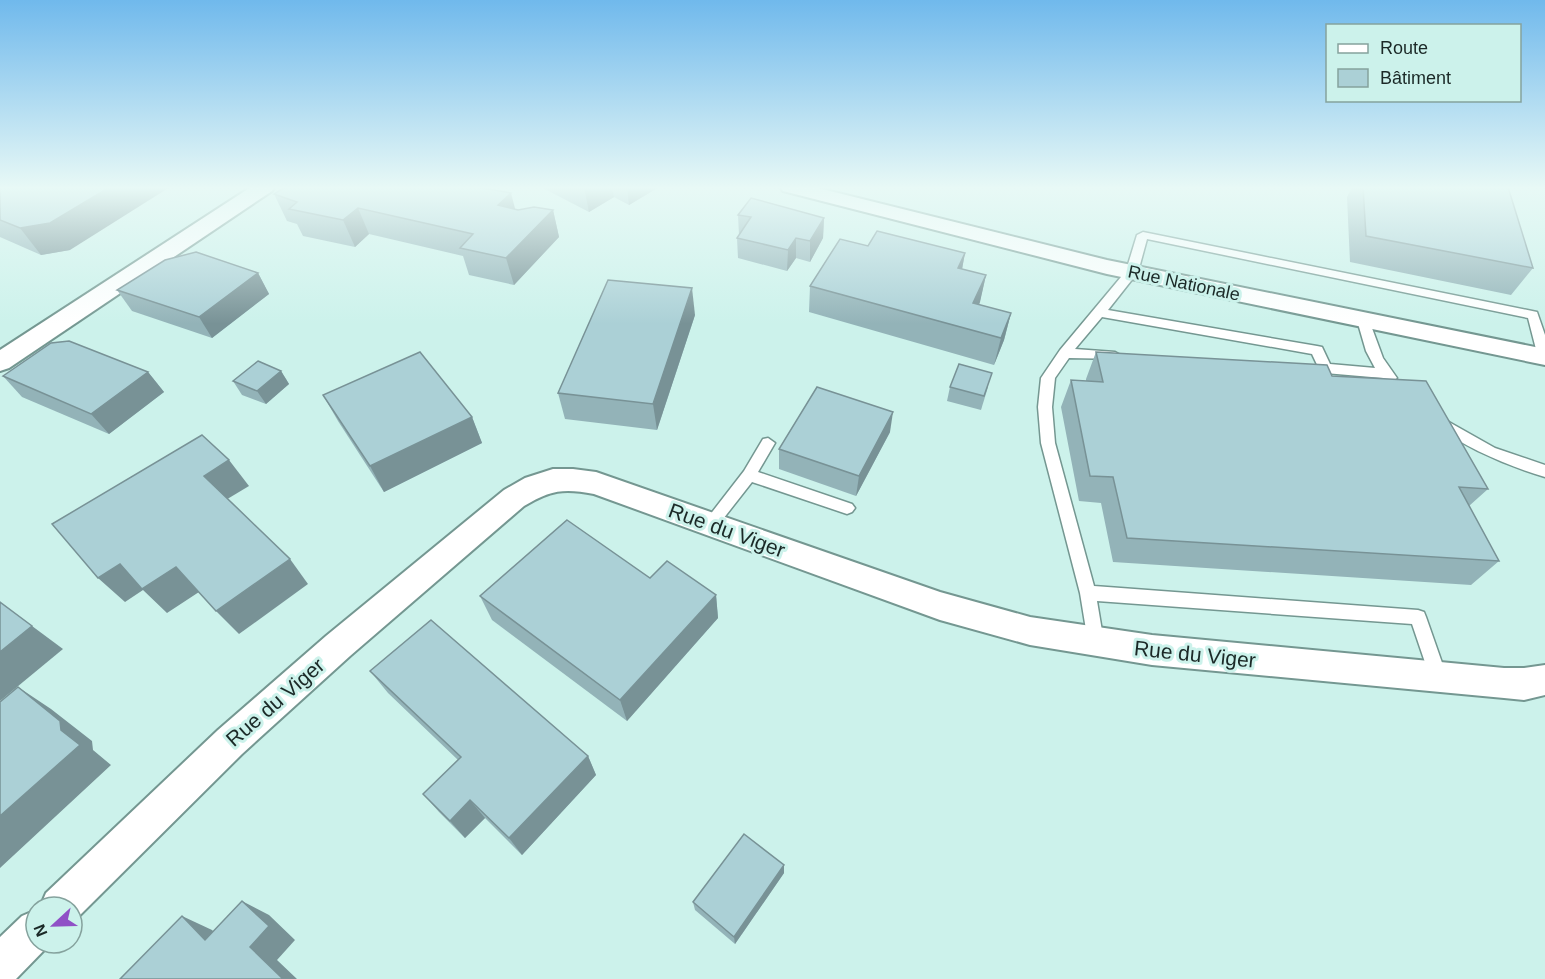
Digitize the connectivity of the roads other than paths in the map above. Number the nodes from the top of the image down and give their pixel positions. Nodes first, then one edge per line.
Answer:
1 (196, 233) edge
2 (969, 233) edge
3 (1132, 272) junction
4 (1098, 312) junction
5 (1363, 320) junction
6 (1065, 353) junction
7 (1124, 356) edge
8 (1545, 357) edge
9 (0, 362) edge
10 (1385, 374) junction
11 (1399, 386) edge
12 (1426, 410) edge
13 (768, 443) dead end
14 (1545, 471) edge
15 (749, 476) junction
16 (847, 508) dead end
17 (711, 525) junction
18 (1088, 593) junction
19 (1095, 643) junction
20 (1438, 677) junction
21 (1545, 680) edge
22 (72, 895) edge
23 (24, 942) edge
24 (0, 966) edge

1 - 9 street
2 - 3 street, Rue Nationale
3 - 4 lane
3 - 5 street, Rue Nationale
3 - 8 lane
4 - 6 lane
4 - 10 lane
5 - 8 street, Rue Nationale
5 - 10 lane
6 - 7 lane
6 - 18 lane
10 - 11 lane
12 - 14 lane
13 - 15 lane
15 - 16 lane
15 - 17 lane
17 - 19 street, Rue du Viger
17 - 22 street, Rue du Viger
18 - 19 lane
18 - 20 lane
19 - 20 street, Rue du Viger
20 - 21 street, Rue du Viger
23 - 24 street

